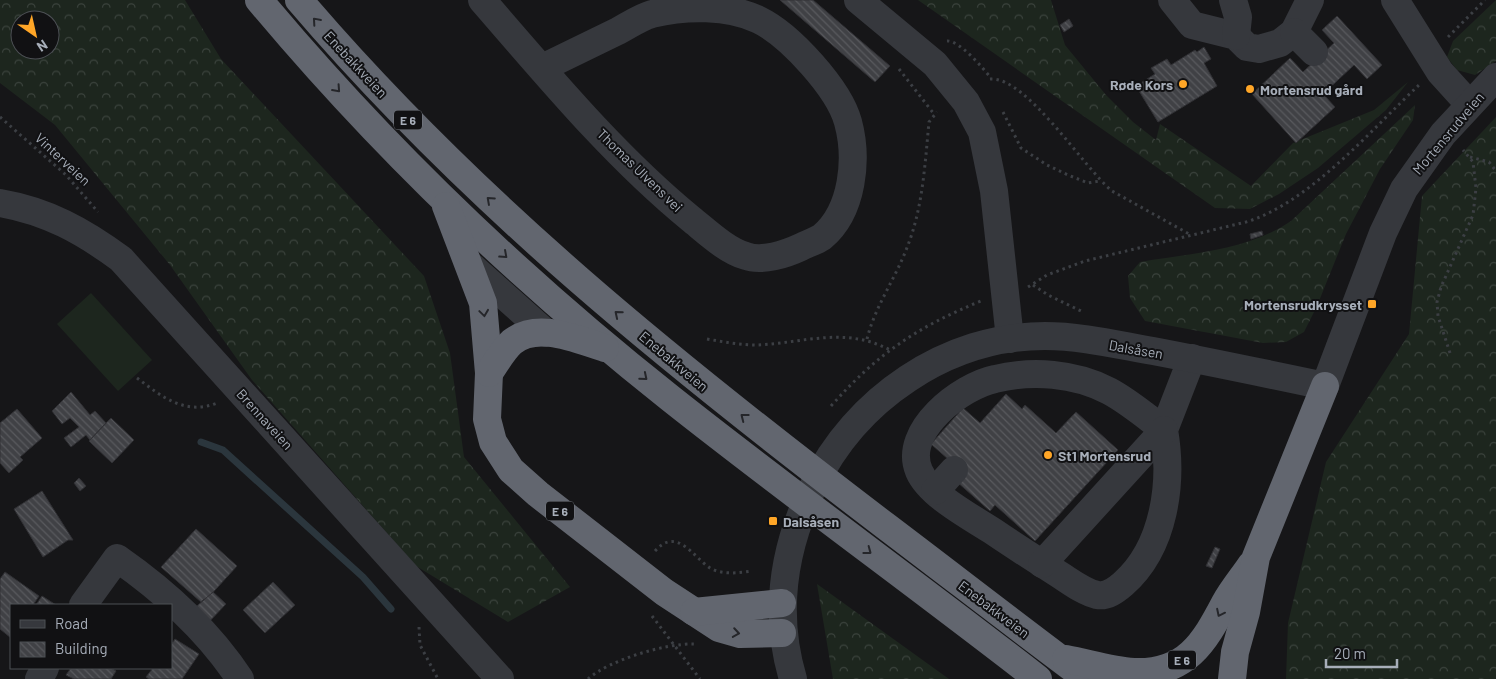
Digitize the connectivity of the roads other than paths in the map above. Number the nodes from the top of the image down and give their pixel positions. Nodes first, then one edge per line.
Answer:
1 (259, 0) edge
2 (298, 0) edge
3 (482, 0) edge
4 (858, 0) edge
5 (1172, 0) edge
6 (1232, 0) edge
7 (1310, 0) edge
8 (1396, 0) edge
9 (1294, 32) junction
10 (1236, 36) junction
11 (1314, 52) dead end
12 (542, 68) junction
13 (1496, 77) edge
14 (1469, 104) junction
15 (442, 198) junction
16 (0, 203) edge
17 (470, 266) junction
18 (546, 333) junction
19 (1010, 339) junction
20 (611, 349) junction
21 (1192, 358) junction
22 (489, 373) junction
23 (1325, 386) junction
24 (1164, 430) junction
25 (954, 470) dead end
26 (935, 491) junction
27 (1256, 557) junction
28 (1042, 564) junction
29 (782, 603) junction
30 (84, 604) edge
31 (694, 612) junction
32 (782, 633) junction
33 (1058, 657) junction
34 (240, 679) edge
35 (500, 679) edge
36 (793, 679) edge
37 (1038, 679) edge
38 (1087, 679) edge
39 (1232, 679) edge

1 -> 15 highway, Enebakkveien / E 6
33 -> 2 highway, Enebakkveien / E 6
3 - 12 street, Thomas Ulvens vei
4 - 19 street
5 - 10 street
6 - 10 street
7 - 9 street
8 - 14 street
9 - 10 street
9 - 11 street
12 - 12 street, Thomas Ulvens vei
13 - 14 street, Mortensrudveien
14 - 23 street, Mortensrudveien
15 - 17 highway
15 -> 20 highway, Enebakkveien / E 6
16 - 35 street, Brennaveien
17 - 18 street
17 -> 22 highway, E 6
18 - 20 highway
18 - 22 highway
19 - 21 street, Dalsåsen
19 - 29 street, Dalsåsen
20 -> 37 highway, Enebakkveien / E 6
21 - 23 street, Dalsåsen
21 - 24 street
22 - 31 highway, E 6
23 - 27 highway, E 6
24 - 26 street
24 - 28 street
24 - 28 street
25 - 26 street
26 - 28 street
27 -> 33 highway, E 6
27 - 39 highway, E 6
29 - 31 highway
29 - 32 street, Dalsåsen
30 - 34 street
31 -> 32 highway, E 6
32 - 36 street, Dalsåsen
33 - 38 highway, Enebakkveien / E 6

